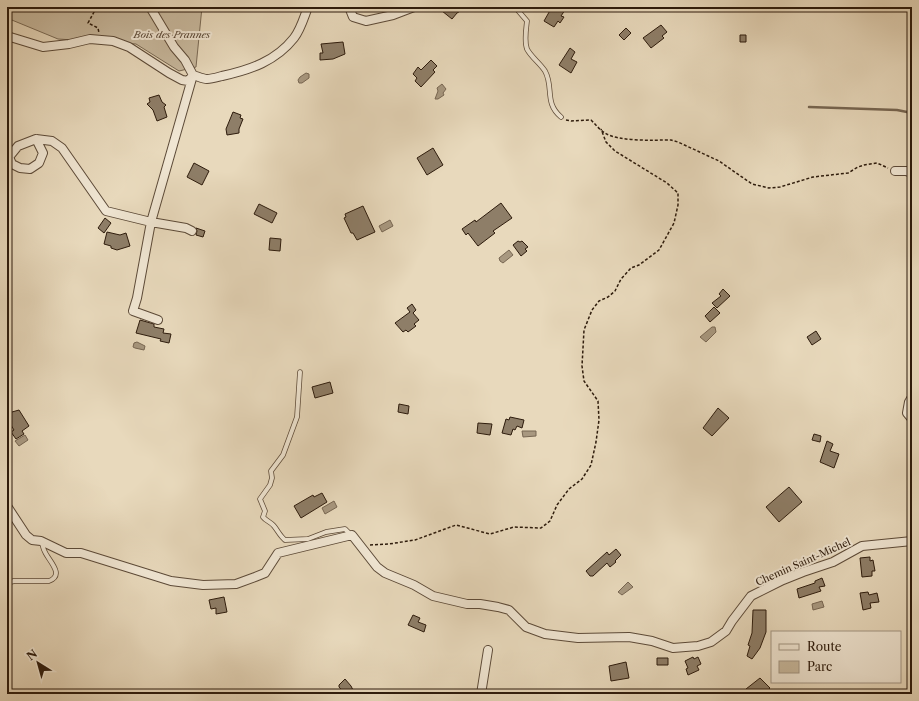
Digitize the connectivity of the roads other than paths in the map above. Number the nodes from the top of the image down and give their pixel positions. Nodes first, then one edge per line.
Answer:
1 (150, 7) edge
2 (308, 7) edge
3 (349, 7) edge
4 (414, 7) edge
5 (515, 7) edge
6 (7, 36) edge
7 (193, 75) junction
8 (561, 117) road end
9 (36, 139) junction
10 (9, 167) edge
11 (895, 171) road end
12 (912, 173) edge
13 (151, 222) junction
14 (192, 231) dead end
15 (158, 320) dead end
16 (300, 372) dead end
17 (912, 397) edge
18 (912, 420) edge
19 (7, 506) edge
20 (352, 535) junction
21 (41, 541) junction
22 (912, 541) edge
23 (7, 583) edge
24 (488, 650) dead end
25 (481, 694) edge

1 - 7 street
2 - 7 street
3 - 4 street
5 - 8 lane
6 - 7 street
7 - 13 street
9 - 10 street
9 - 10 street
9 - 13 street
11 - 12 street
13 - 14 street
13 - 15 street
16 - 20 lane
17 - 18 street
19 - 21 street
20 - 21 street
20 - 22 street, Chemin Saint-Michel
21 - 23 lane
24 - 25 street

